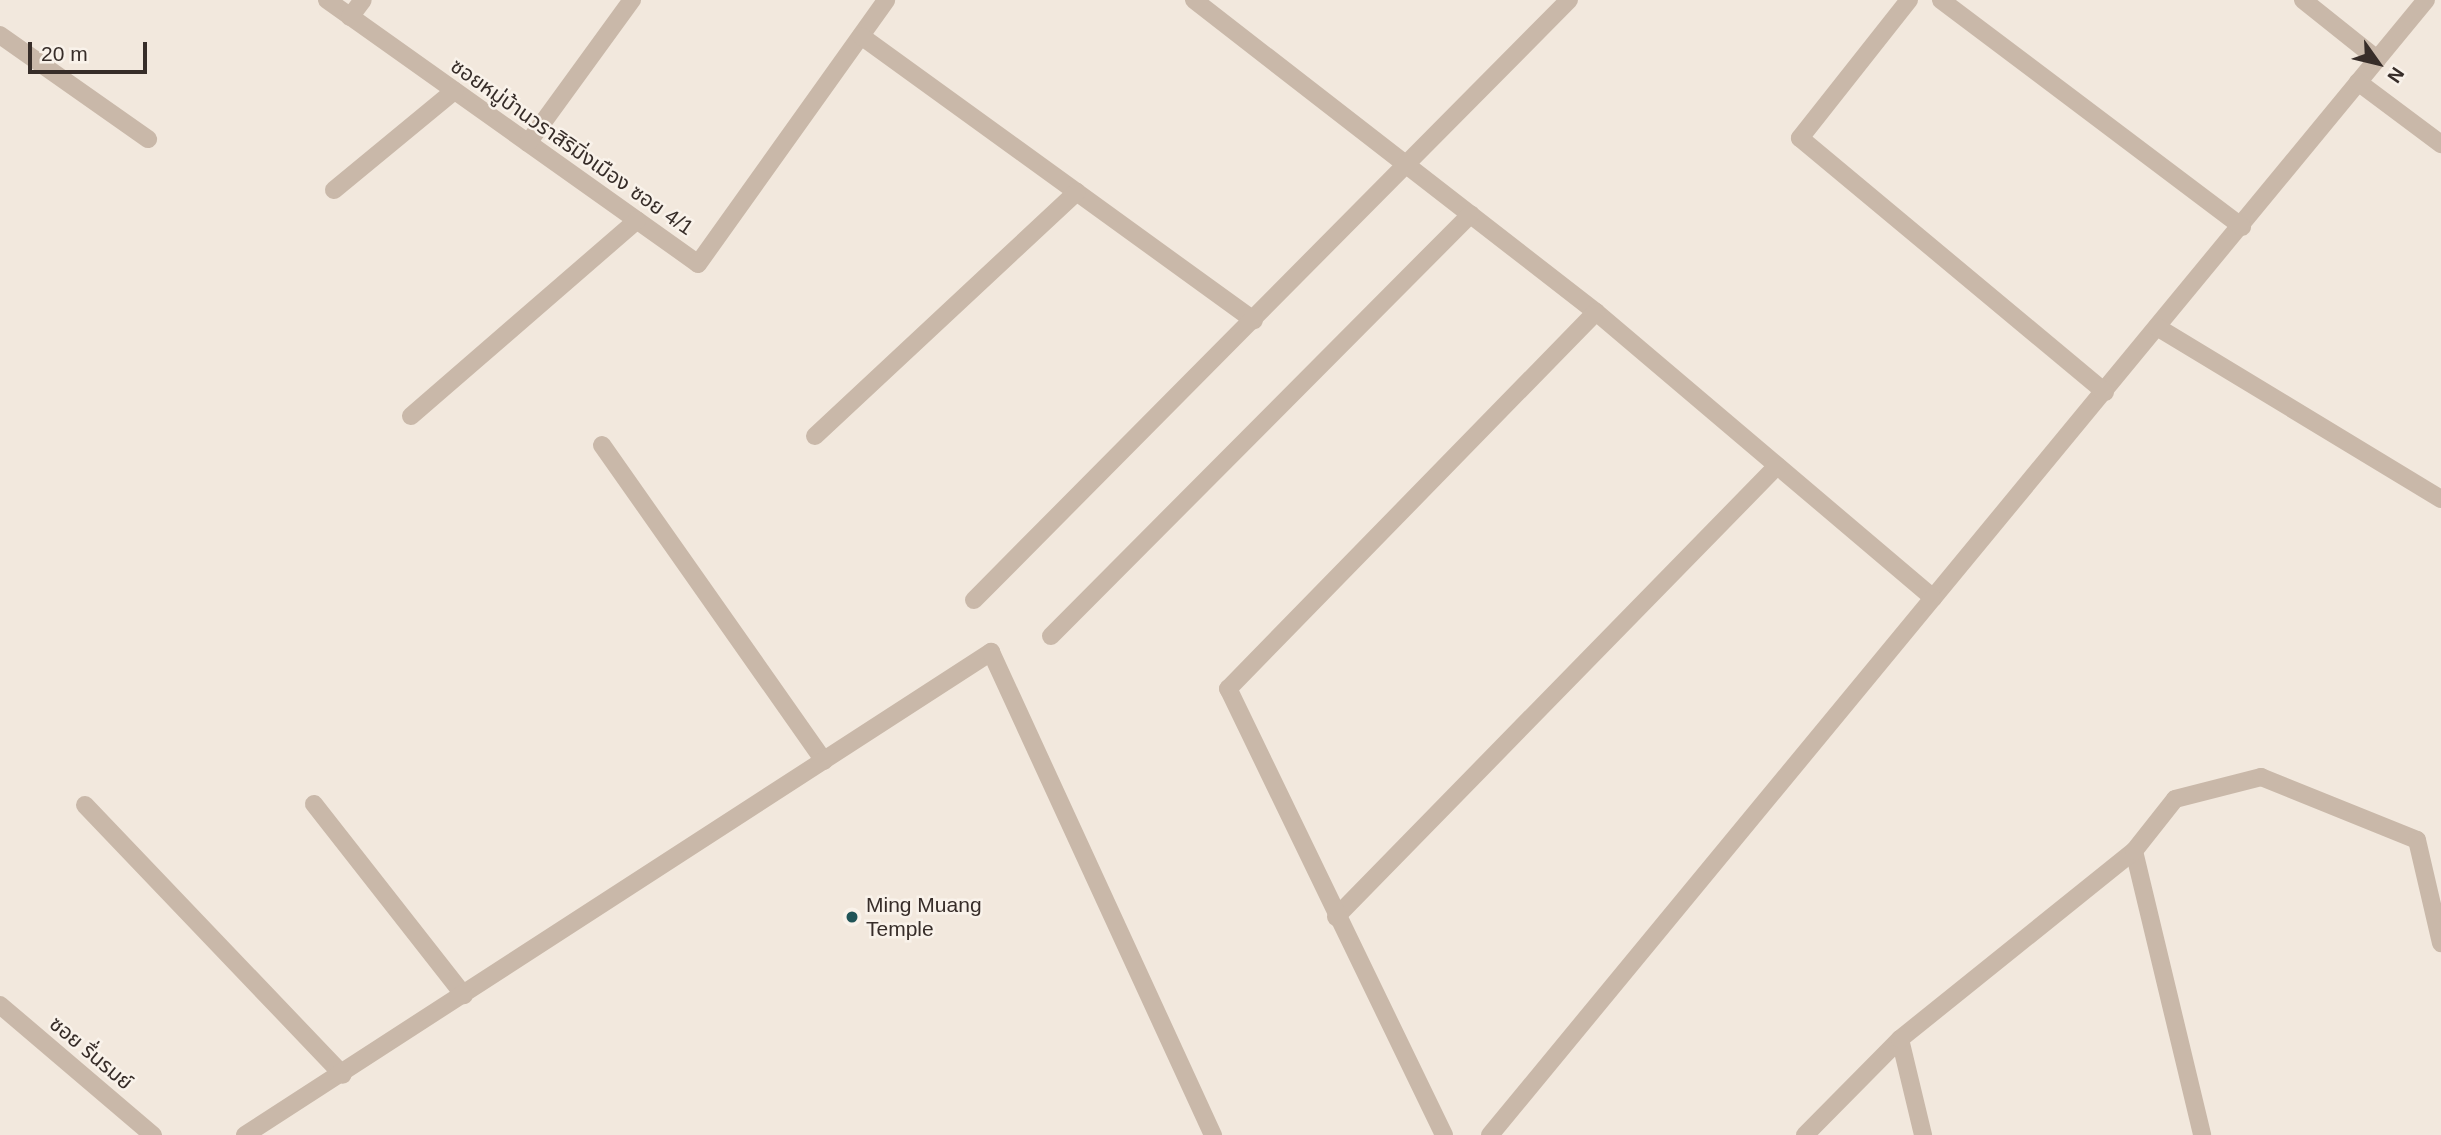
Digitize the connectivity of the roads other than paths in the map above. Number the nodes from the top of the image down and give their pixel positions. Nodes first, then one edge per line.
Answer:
1 (327, 0) edge
2 (363, 0) edge
3 (632, 0) edge
4 (886, 0) edge
5 (1194, 0) edge
6 (1569, 0) edge
7 (1909, 0) edge
8 (1941, 0) edge
9 (2303, 0) edge
10 (2426, 0) edge
11 (350, 17) junction
12 (0, 36) edge
13 (861, 36) junction
14 (2376, 59) junction
15 (2358, 82) junction
16 (454, 91) junction
17 (148, 139) dead end
18 (528, 143) junction
19 (2441, 144) edge
20 (1409, 166) junction
21 (334, 190) dead end
22 (1077, 192) junction
23 (1471, 214) junction
24 (637, 220) junction
25 (2242, 227) junction
26 (1596, 312) junction
27 (1254, 320) junction
28 (2157, 327) junction
29 (2105, 392) junction
30 (411, 416) dead end
31 (815, 436) dead end
32 (602, 445) dead end
33 (1777, 466) junction
34 (2441, 499) edge
35 (1933, 598) junction
36 (974, 600) dead end
37 (1051, 636) dead end
38 (824, 761) junction
39 (314, 804) dead end
40 (85, 805) dead end
41 (2134, 851) junction
42 (1336, 917) junction
43 (2441, 943) edge
44 (464, 995) junction
45 (0, 1005) edge
46 (1900, 1039) junction
47 (343, 1075) junction
48 (153, 1135) edge
49 (245, 1135) edge
50 (1213, 1135) edge
51 (1444, 1135) edge
52 (1490, 1135) edge
53 (1805, 1135) edge
54 (1923, 1135) edge
55 (2202, 1135) edge

1 - 11 street, ซอยหมู่บ้านวราสิริมิ่งเมือง ซอย 4/1
2 - 11 street
3 - 18 street
4 - 13 street, ซอยหมู่บ้านวราสิริมิ่งเมือง ซอย 4/1
5 - 20 street
6 - 20 street
7 - 29 street
8 - 25 street
9 - 14 street
10 - 14 street
11 - 16 street, ซอยหมู่บ้านวราสิริมิ่งเมือง ซอย 4/1
12 - 17 street
13 - 22 street
13 - 24 street, ซอยหมู่บ้านวราสิริมิ่งเมือง ซอย 4/1
14 - 15 street
15 - 19 street
15 - 25 street
16 - 18 street, ซอยหมู่บ้านวราสิริมิ่งเมือง ซอย 4/1
16 - 21 street
18 - 24 street, ซอยหมู่บ้านวราสิริมิ่งเมือง ซอย 4/1
20 - 23 street
20 - 27 street
22 - 27 street
22 - 31 street
23 - 26 street
23 - 37 street
24 - 30 street
25 - 28 street
26 - 33 street
26 - 42 street
27 - 36 street
28 - 29 street
28 - 34 street
29 - 35 street
32 - 38 street
33 - 35 street
33 - 42 street
35 - 52 street
38 - 44 street
38 - 50 street
39 - 44 street
40 - 47 street
41 - 43 street
41 - 46 street
41 - 55 street
42 - 51 street
44 - 47 street
45 - 48 street, ซอย รื่นรมย์
46 - 53 street
46 - 54 street
47 - 49 street

